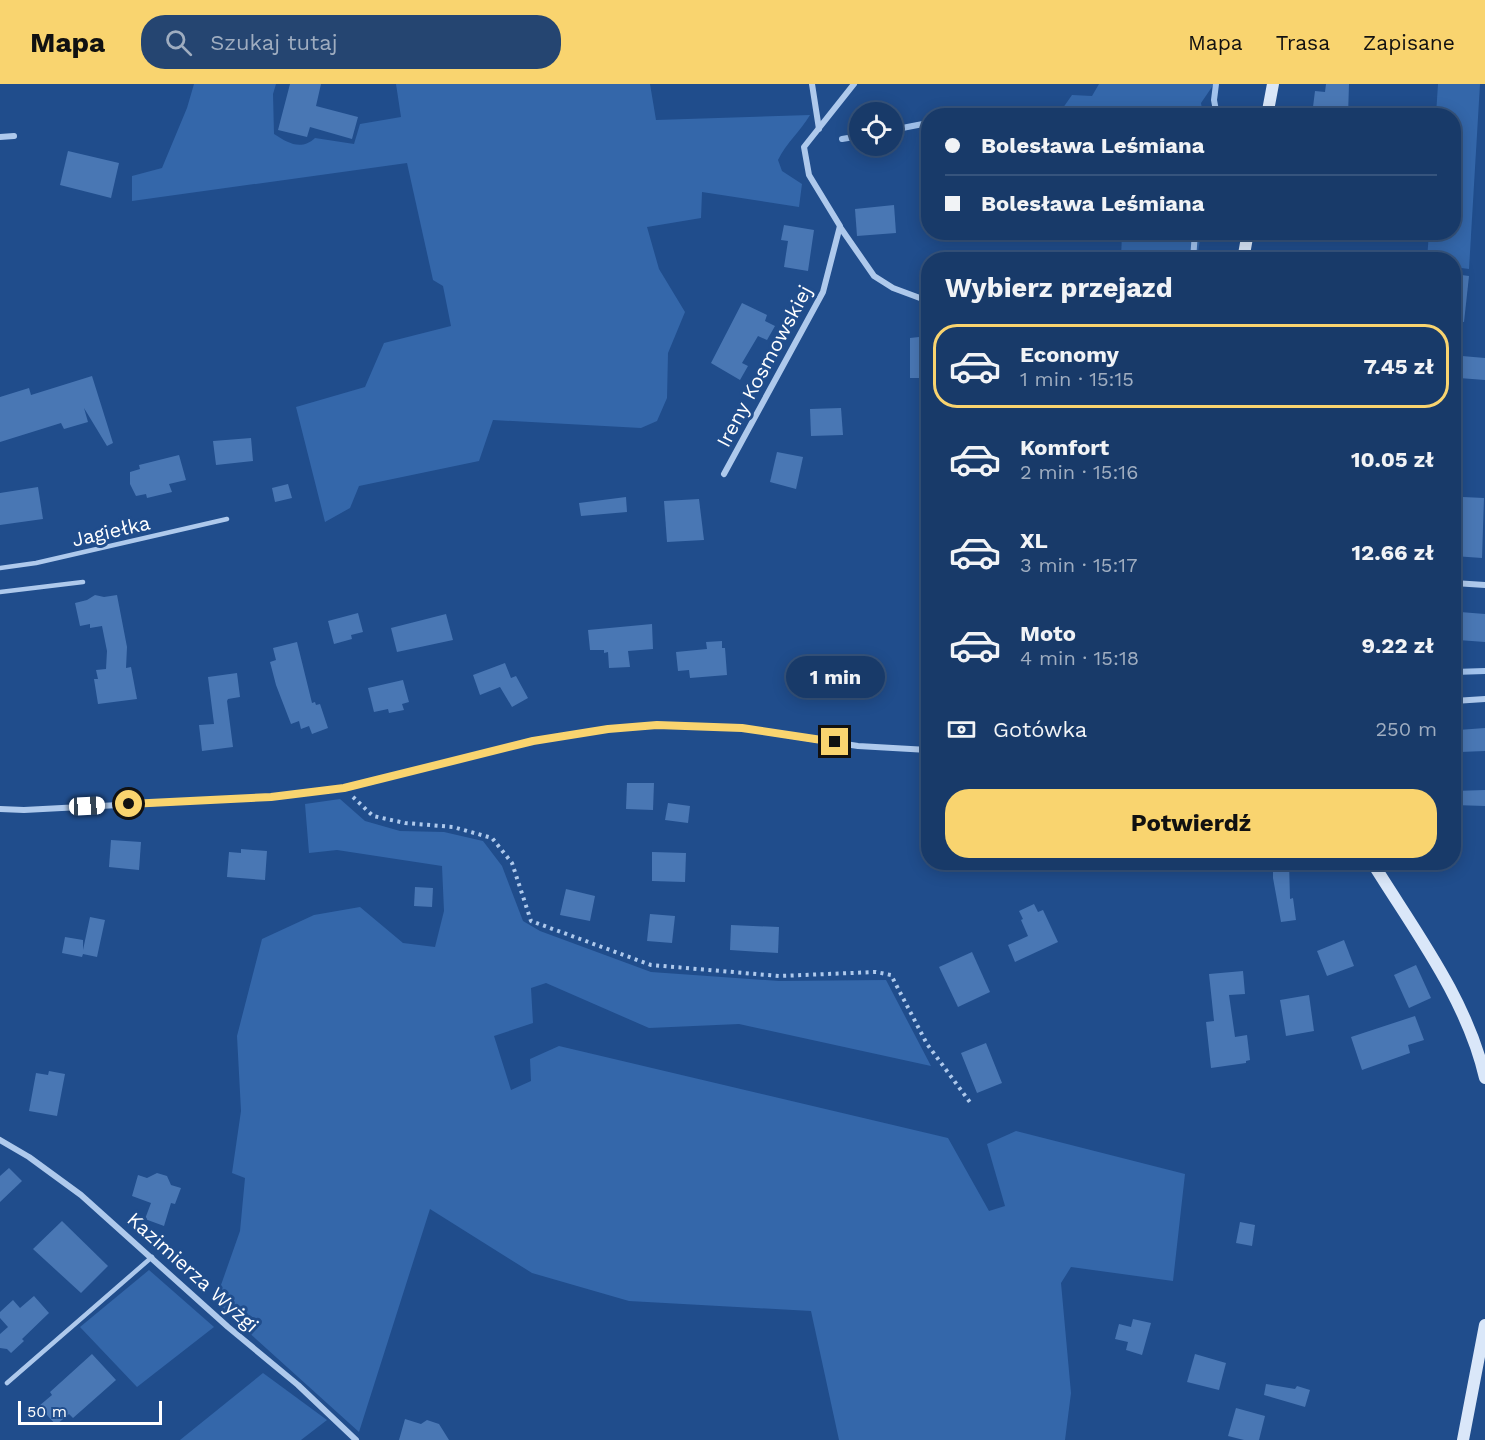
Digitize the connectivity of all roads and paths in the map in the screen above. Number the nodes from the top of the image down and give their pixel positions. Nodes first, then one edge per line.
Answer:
1 (812, 84) edge
2 (854, 84) edge
3 (1273, 84) edge
4 (1268, 108) edge
5 (819, 129) junction
6 (14, 136) dead end
7 (0, 137) edge
8 (840, 226) junction
9 (921, 298) edge
10 (724, 474) dead end
11 (227, 519) dead end
12 (0, 568) edge
13 (83, 582) dead end
14 (1461, 583) edge
15 (1485, 585) edge
16 (0, 592) edge
17 (1485, 699) edge
18 (1461, 701) edge
19 (921, 750) edge
20 (344, 788) junction
21 (0, 808) edge
22 (1377, 870) edge
23 (1485, 1077) edge
24 (972, 1105) dead end
25 (0, 1140) edge
26 (152, 1257) junction
27 (1485, 1325) edge
28 (7, 1383) dead end
29 (356, 1440) edge
30 (1463, 1440) edge

1 - 5 street
2 - 5 street
3 - 4 street
5 - 8 street
6 - 7 street
8 - 9 street
8 - 10 street, Ireny Kosmowskiej
11 - 12 lane, Jagiełka
13 - 16 lane
14 - 15 street
17 - 18 street
19 - 20 street
20 - 21 street
20 - 24 path
22 - 23 street
25 - 26 street, Kazimierza Wyżgi
26 - 28 lane
26 - 29 street, Kazimierza Wyżgi
27 - 30 street

